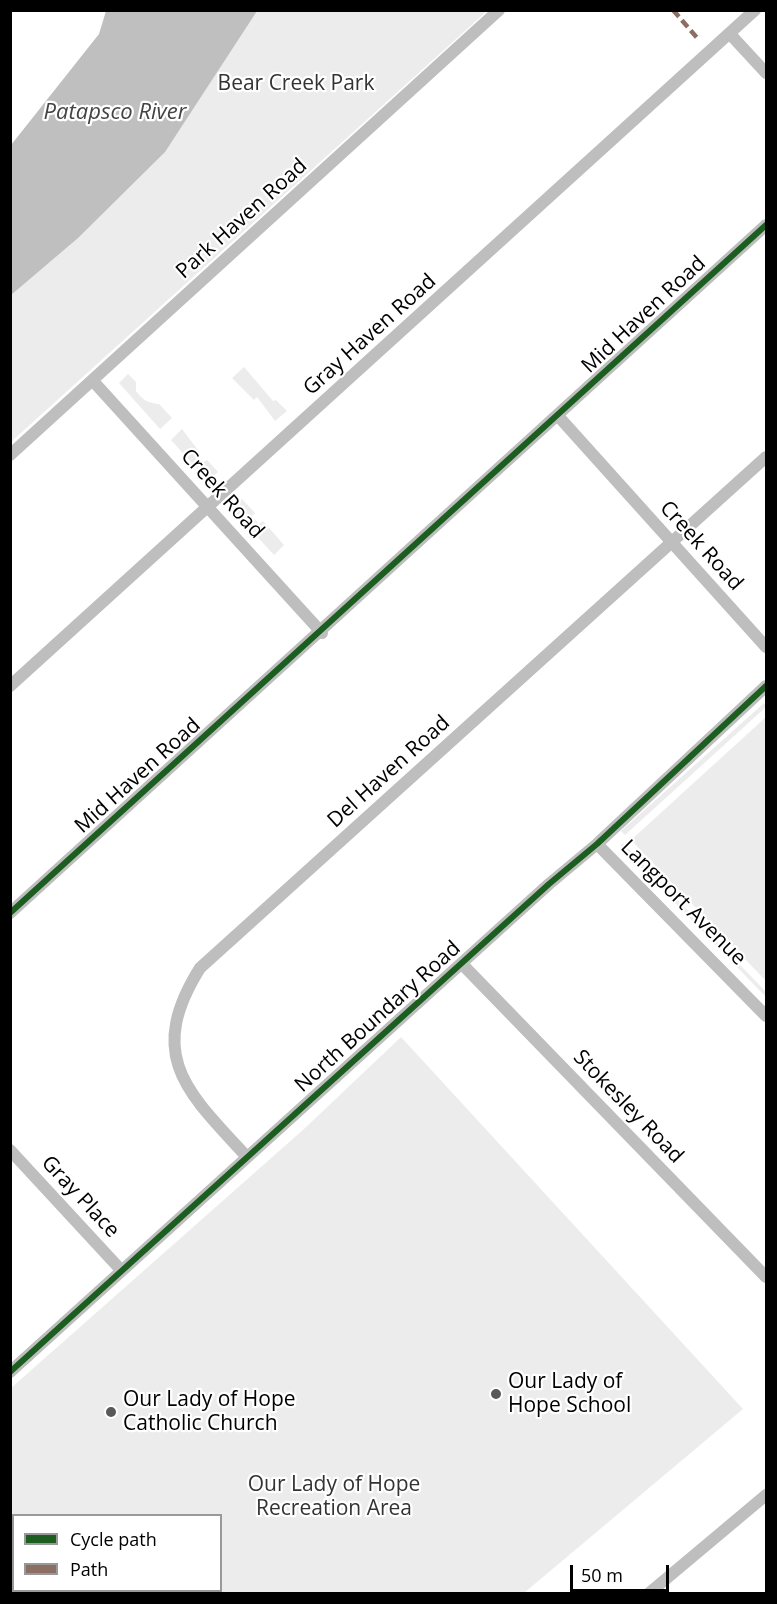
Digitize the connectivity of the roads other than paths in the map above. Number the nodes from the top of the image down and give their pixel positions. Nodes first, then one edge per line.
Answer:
1 (499, 10) edge
2 (755, 10) edge
3 (730, 34) junction
4 (766, 73) edge
5 (766, 225) edge
6 (93, 381) junction
7 (559, 417) junction
8 (10, 455) edge
9 (766, 457) edge
10 (209, 507) junction
11 (671, 542) junction
12 (322, 633) junction
13 (766, 647) edge
14 (10, 686) edge
15 (766, 686) edge
16 (597, 844) junction
17 (10, 914) edge
18 (462, 964) junction
19 (766, 1016) edge
20 (10, 1150) edge
21 (247, 1157) junction
22 (121, 1270) junction
23 (766, 1276) edge
24 (10, 1372) edge
25 (766, 1495) edge
26 (648, 1593) edge

1 - 6 street, Park Haven Road
2 - 3 street, Gray Haven Road
3 - 4 street
3 - 10 street, Gray Haven Road
5 - 7 street, Mid Haven Road
6 - 8 street, Park Haven Road
6 - 10 street, Creek Road
7 - 11 street, Creek Road
7 - 12 street, Mid Haven Road
9 - 11 street, Del Haven Road
10 - 12 street, Creek Road
10 - 14 street, Gray Haven Road
11 - 13 street, Creek Road
11 - 21 street, Del Haven Road
12 - 17 street, Mid Haven Road
15 - 16 street, North Boundary Road
16 - 18 street, North Boundary Road
16 - 19 street, Langport Avenue
18 - 21 street, North Boundary Road
18 - 23 street, Stokesley Road
20 - 22 street, Gray Place
21 - 22 street, North Boundary Road
22 - 24 street, North Boundary Road
25 - 26 street

